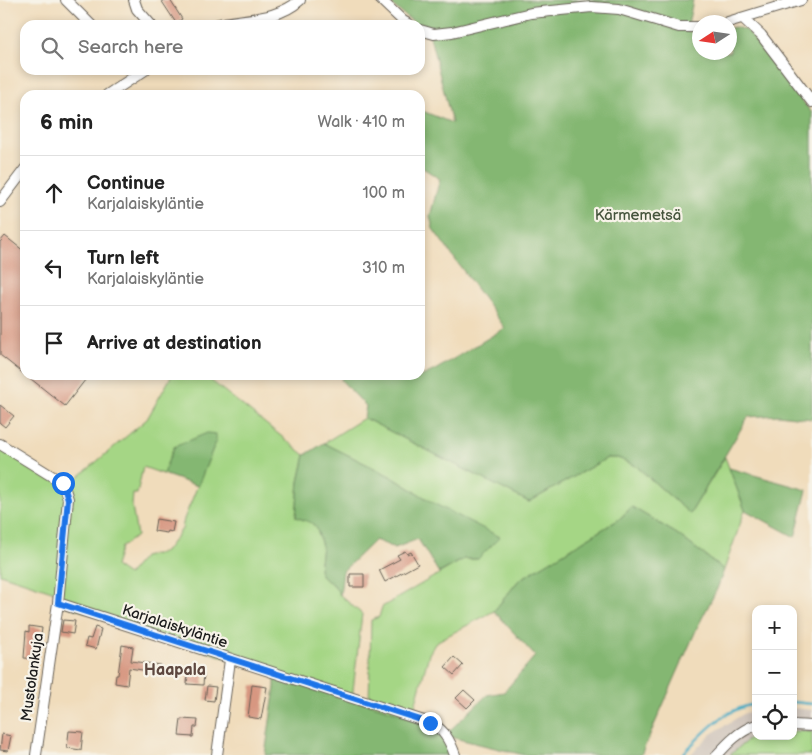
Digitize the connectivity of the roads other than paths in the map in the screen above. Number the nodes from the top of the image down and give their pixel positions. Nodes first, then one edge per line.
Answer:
1 (66, 0) edge
2 (134, 0) edge
3 (300, 0) edge
4 (380, 0) edge
5 (801, 0) edge
6 (744, 19) junction
7 (86, 20) edge
8 (147, 20) edge
9 (252, 20) edge
10 (402, 20) edge
11 (737, 20) edge
12 (692, 27) edge
13 (425, 31) edge
14 (135, 75) edge
15 (115, 90) edge
16 (812, 102) edge
17 (20, 176) edge
18 (0, 202) edge
19 (0, 444) edge
20 (58, 603) junction
21 (230, 660) junction
22 (797, 725) edge
23 (812, 726) edge
24 (752, 727) edge
25 (36, 755) edge
26 (217, 755) edge
27 (456, 755) edge
28 (716, 755) edge

1 - 7 street
2 - 8 street
3 - 9 street
4 - 10 street
5 - 6 street
6 - 11 street
6 - 16 street
12 - 13 street
14 - 15 street
17 - 18 street
19 - 20 street
20 - 21 street, Karjalaiskyläntie
20 - 25 street, Mustolankuja
21 - 26 street
21 - 27 street, Karjalaiskyläntie
22 - 23 street
24 - 28 street

